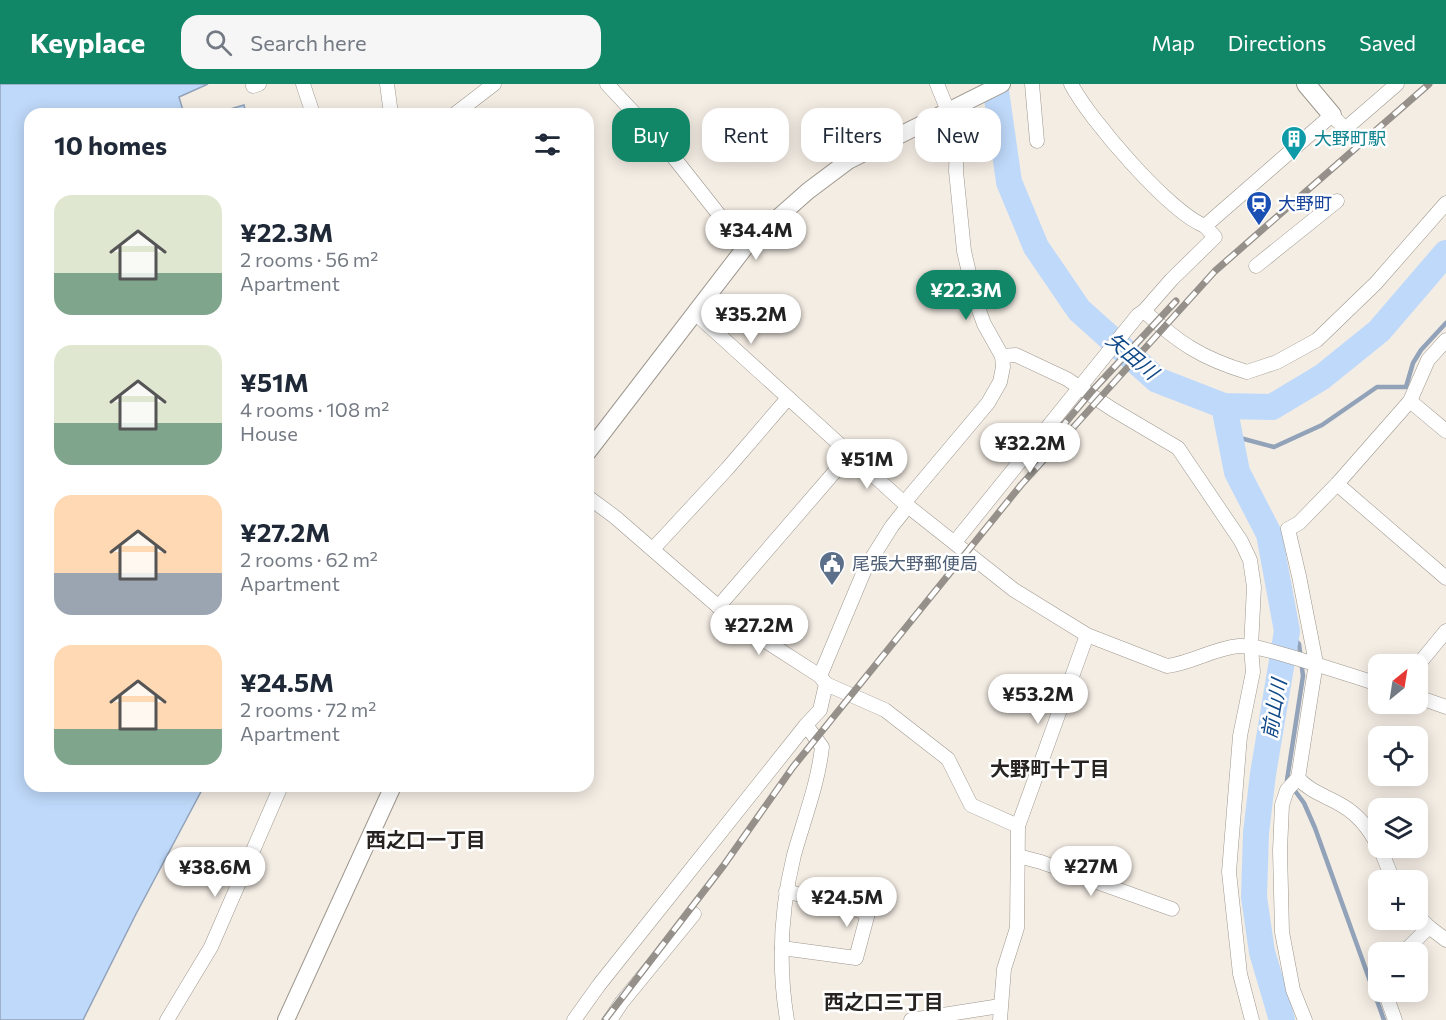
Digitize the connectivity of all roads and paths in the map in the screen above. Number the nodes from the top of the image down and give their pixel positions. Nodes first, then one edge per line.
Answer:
1 (303, 84) edge
2 (387, 84) edge
3 (494, 84) edge
4 (607, 84) edge
5 (937, 84) edge
6 (1002, 84) edge
7 (1032, 84) edge
8 (1071, 84) edge
9 (1306, 84) edge
10 (1397, 84) edge
11 (311, 108) edge
12 (390, 108) edge
13 (463, 108) edge
14 (952, 108) joint
15 (1332, 115) junction
16 (915, 127) edge
17 (1037, 141) dead end
18 (956, 162) edge
19 (1337, 201) dead end
20 (1446, 202) edge
21 (1205, 226) junction
22 (747, 245) junction
23 (1256, 266) dead end
24 (1144, 311) junction
25 (695, 313) junction
26 (1446, 340) edge
27 (1002, 356) junction
28 (1080, 386) junction
29 (788, 398) junction
30 (1410, 401) junction
31 (1446, 431) edge
32 (594, 444) edge
33 (850, 454) junction
34 (1337, 484) junction
35 (594, 502) edge
36 (906, 505) junction
37 (955, 542) junction
38 (653, 549) junction
39 (1446, 578) edge
40 (718, 607) junction
41 (1446, 631) edge
42 (1087, 635) junction
43 (1255, 647) junction
44 (1427, 654) edge
45 (1312, 662) junction
46 (823, 680) junction
47 (1368, 681) edge
48 (1428, 700) edge
49 (1446, 706) edge
50 (806, 725) junction
51 (1298, 778) junction
52 (278, 792) edge
53 (390, 792) edge
54 (1018, 826) junction
55 (1368, 832) edge
56 (1018, 856) junction
57 (786, 891) junction
58 (1172, 909) dead end
59 (694, 914) dead end
60 (1429, 927) joint
61 (1446, 940) edge
62 (1414, 942) edge
63 (782, 948) junction
64 (1389, 1002) edge
65 (1000, 1013) edge
66 (167, 1020) edge
67 (286, 1020) edge
68 (574, 1020) edge
69 (610, 1020) edge
70 (787, 1020) edge
71 (911, 1020) edge
72 (1252, 1020) edge
73 (1305, 1020) edge
74 (1395, 1020) edge

1 - 11 street
2 - 12 street
3 - 13 street
4 - 22 street
5 - 14 street
6 - 14 street
7 - 17 street
8 - 21 street
9 - 15 main road
10 - 15 street
15 - 21 street
16 - 22 street
18 - 27 street
19 - 23 street
20 - 24 street
21 - 24 street
22 - 25 street
24 - 28 street
25 - 29 street
25 - 32 street
26 - 30 street
27 - 28 street
27 - 36 street
28 - 37 street
28 - 43 street
29 - 33 street
29 - 38 street
30 - 31 street
30 - 34 street
33 - 36 street
33 - 40 street
34 - 39 street
34 - 45 street
35 - 38 street
36 - 37 street
36 - 46 street
37 - 42 street
38 - 40 street
40 - 46 street
41 - 44 street
42 - 43 street
42 - 54 street
43 - 45 street
43 - 72 street
45 - 47 street
45 - 51 street
46 - 50 street
46 - 54 street
48 - 49 street
50 - 57 street
50 - 68 street
51 - 55 street
51 - 73 street
52 - 66 street
53 - 67 street
54 - 56 street
56 - 58 street
56 - 65 street
57 - 63 street
57 - 63 street
59 - 69 street
60 - 61 street
60 - 62 street
63 - 70 street
64 - 74 street
65 - 71 street

